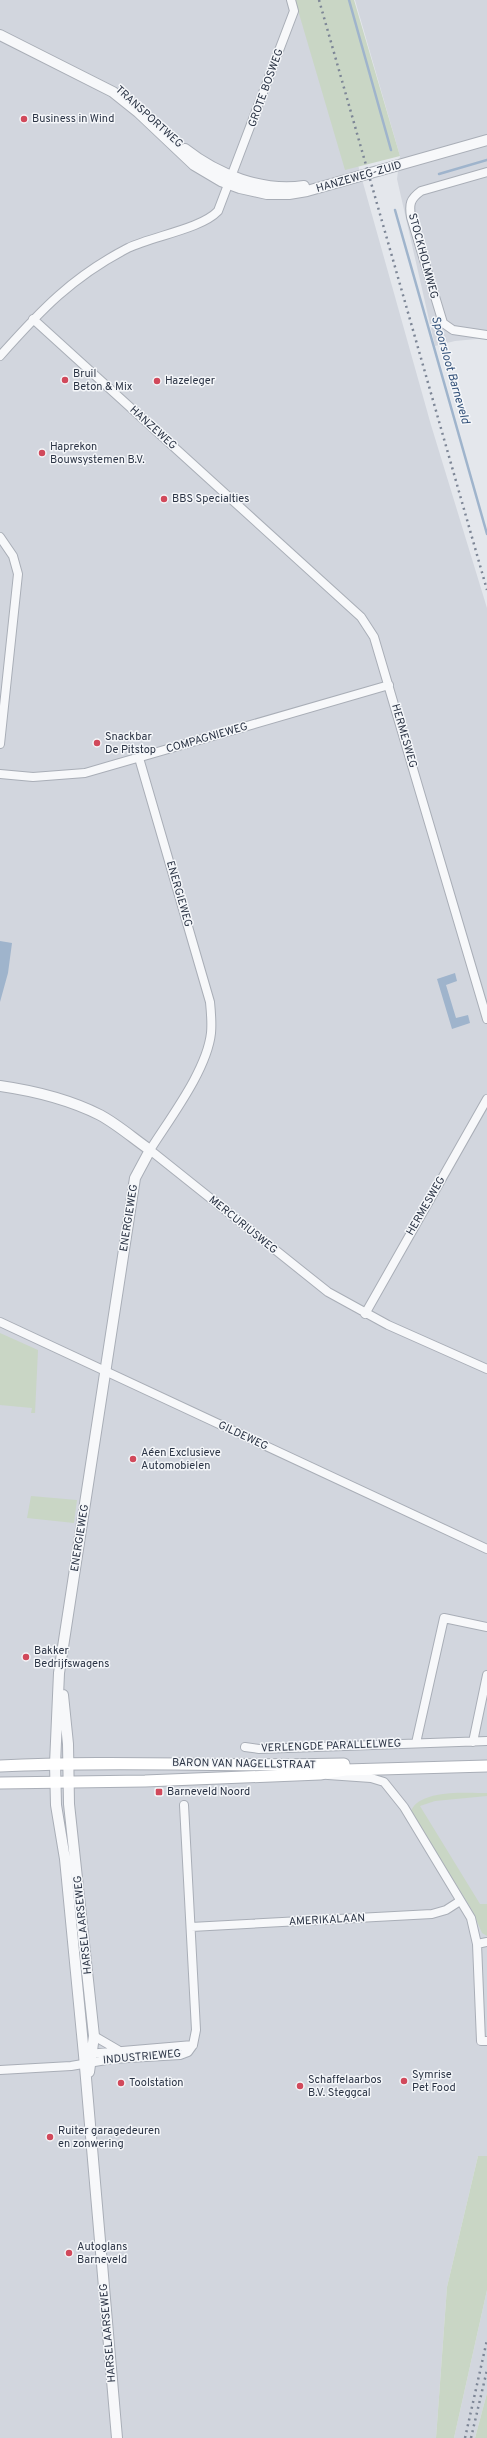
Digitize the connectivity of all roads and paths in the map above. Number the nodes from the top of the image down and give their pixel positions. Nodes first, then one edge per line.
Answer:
1 (291, 0) edge
2 (0, 28) edge
3 (0, 35) edge
4 (487, 135) edge
5 (487, 140) edge
6 (487, 172) edge
7 (232, 180) junction
8 (33, 319) junction
9 (487, 335) edge
10 (0, 356) edge
11 (238, 504) joint
12 (0, 537) edge
13 (389, 685) junction
14 (0, 744) edge
15 (139, 758) junction
16 (0, 774) edge
17 (487, 1019) edge
18 (0, 1086) edge
19 (487, 1099) edge
20 (150, 1150) junction
21 (364, 1314) junction
22 (0, 1322) edge
23 (487, 1369) edge
24 (105, 1371) junction
25 (487, 1549) edge
26 (487, 1627) edge
27 (65, 1631) junction
28 (487, 1675) edge
29 (487, 1741) edge
30 (473, 1742) junction
31 (416, 1744) junction
32 (245, 1747) dead end
33 (487, 1760) edge
34 (55, 1764) junction
35 (68, 1764) junction
36 (0, 1766) edge
37 (487, 1766) edge
38 (320, 1774) junction
39 (68, 1781) junction
40 (55, 1782) junction
41 (0, 1783) edge
42 (184, 1806) dead end
43 (460, 1901) junction
44 (191, 1927) junction
45 (487, 1942) edge
46 (477, 1944) junction
47 (94, 2036) junction
48 (487, 2040) edge
49 (193, 2045) junction
50 (118, 2050) junction
51 (88, 2058) junction
52 (0, 2070) edge
53 (117, 2438) edge

1 - 7 street, GROTE BOSWEG
2 - 7 street, TRANSPORTWEG
3 - 7 street, TRANSPORTWEG
4 - 7 street, HANZEWEG-ZUID
5 - 7 street, HANZEWEG-ZUID
6 - 9 street, STOCKHOLMWEG
7 - 8 street
8 - 10 street
8 - 11 street, HANZEWEG
11 - 13 street, HERMESWEG
12 - 14 street
13 - 15 street, COMPAGNIEWEG
13 - 17 street, HERMESWEG
15 - 16 street, COMPAGNIEWEG
15 - 20 street, ENERGIEWEG
18 - 20 street, MERCURIUSWEG
19 - 21 street, HERMESWEG
20 - 21 street, MERCURIUSWEG
20 - 24 street, ENERGIEWEG
21 - 23 street, MERCURIUSWEG
22 - 24 street, GILDEWEG
24 - 25 street, GILDEWEG
24 - 27 street, ENERGIEWEG
26 - 31 street, VERLENGDE PARALLELWEG
27 - 34 street, ENERGIEWEG
27 - 35 street, ENERGIEWEG
28 - 30 street
29 - 30 street, VERLENGDE PARALLELWEG
30 - 31 street, VERLENGDE PARALLELWEG
31 - 32 street, VERLENGDE PARALLELWEG
33 - 35 main road, BARON VAN NAGELLSTRAAT
34 - 35 main road, BARON VAN NAGELLSTRAAT
34 - 36 main road, BARON VAN NAGELLSTRAAT
34 - 40 street, HARSELAARSEWEG
35 - 39 street, HARSELAARSEWEG
37 - 38 main road, BARON VAN NAGELLSTRAAT
38 - 39 main road, BARON VAN NAGELLSTRAAT
38 - 43 street, BARON VAN NAGELLSTRAAT
39 - 40 main road, BARON VAN NAGELLSTRAAT
39 - 47 street, HARSELAARSEWEG
40 - 41 main road, BARON VAN NAGELLSTRAAT
40 - 51 street, HARSELAARSEWEG
42 - 44 street
43 - 44 street, AMERIKALAAN
43 - 46 street
44 - 49 street
45 - 46 street
46 - 48 street
47 - 50 street, INDUSTRIEWEG
47 - 51 street, HARSELAARSEWEG
49 - 50 street, INDUSTRIEWEG
49 - 51 street, INDUSTRIEWEG
50 - 51 street, INDUSTRIEWEG
51 - 52 street
51 - 53 street, HARSELAARSEWEG

